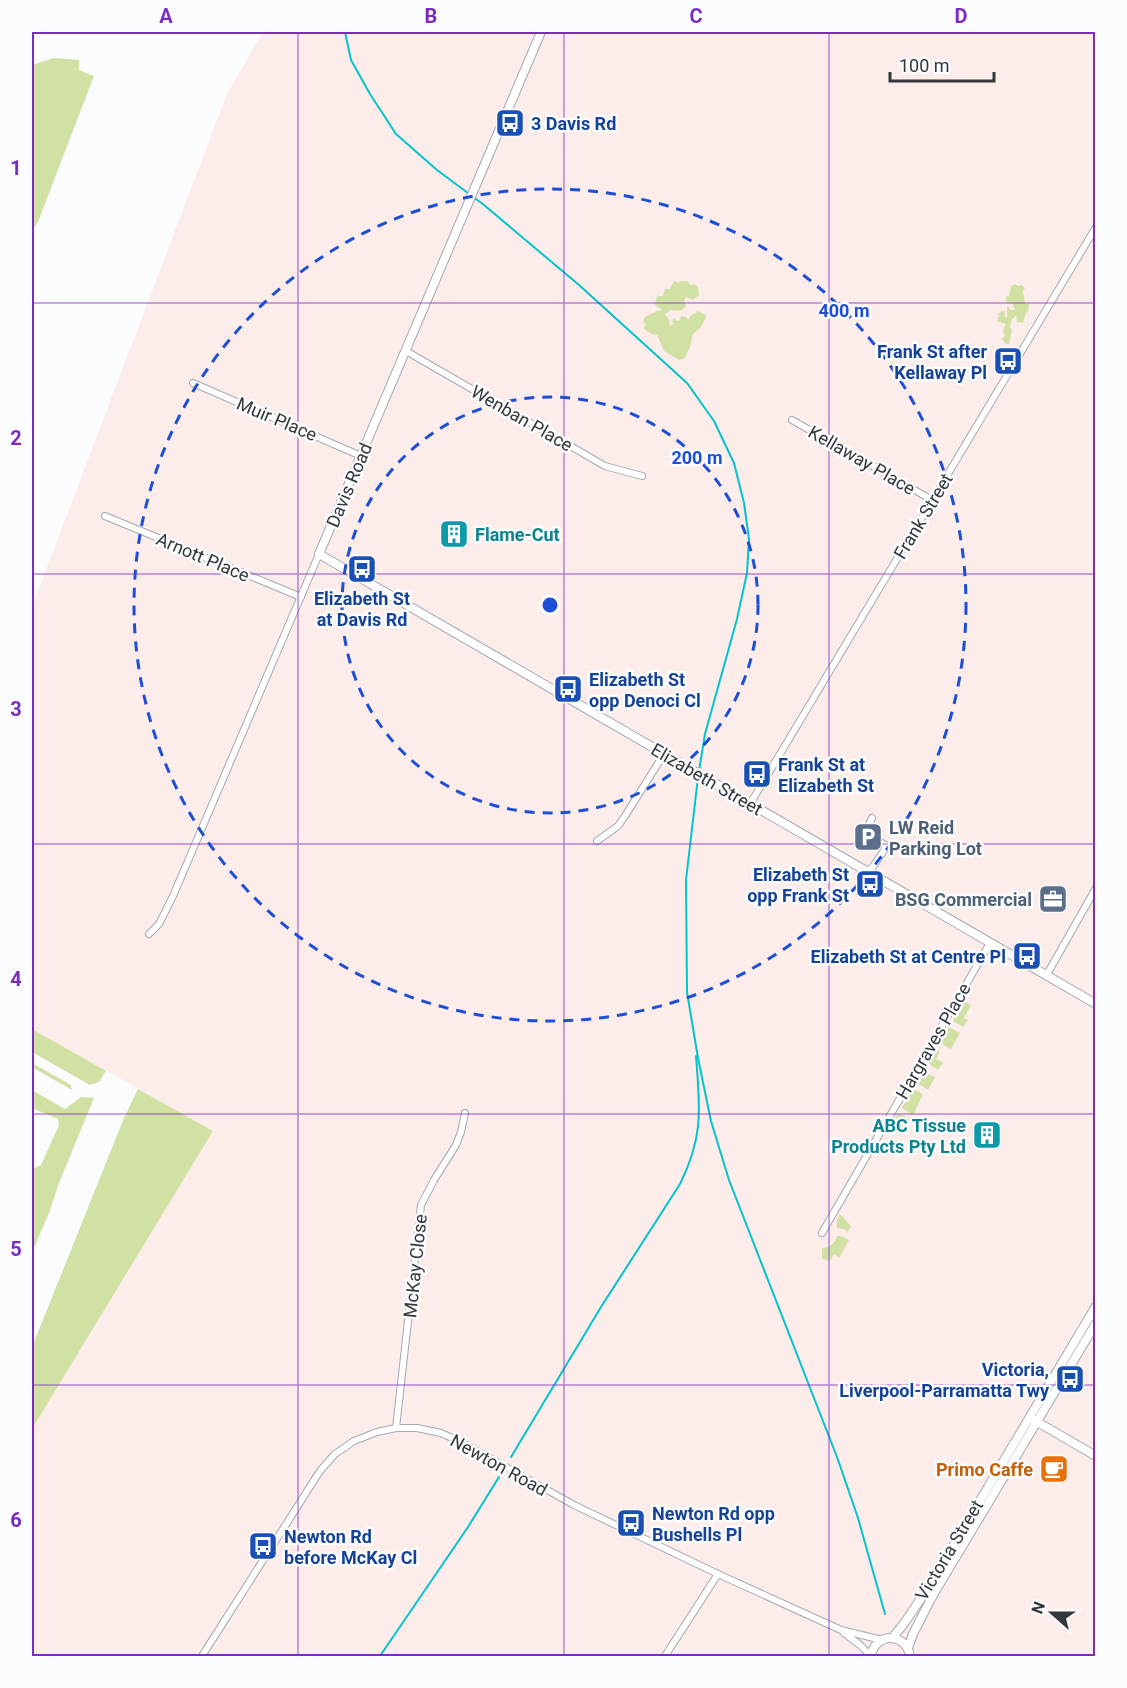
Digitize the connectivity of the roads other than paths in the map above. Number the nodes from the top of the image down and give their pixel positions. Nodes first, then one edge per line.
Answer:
1 (541, 32) edge
2 (1095, 227) edge
3 (406, 351) junction
4 (193, 383) dead end
5 (792, 420) dead end
6 (361, 456) junction
7 (642, 476) dead end
8 (932, 500) junction
9 (105, 516) dead end
10 (319, 554) junction
11 (301, 597) junction
12 (664, 754) junction
13 (750, 804) junction
14 (872, 819) dead end
15 (597, 841) dead end
16 (866, 871) junction
17 (1095, 888) edge
18 (149, 934) dead end
19 (990, 943) junction
20 (1046, 976) junction
21 (1095, 1004) edge
22 (465, 1113) dead end
23 (822, 1233) dead end
24 (1095, 1306) edge
25 (1095, 1323) edge
26 (1033, 1419) junction
27 (396, 1428) junction
28 (1095, 1456) edge
29 (718, 1574) junction
30 (841, 1630) junction
31 (892, 1638) junction
32 (882, 1640) junction
33 (910, 1653) edge
34 (202, 1656) edge
35 (665, 1656) edge
36 (871, 1656) edge

1 - 3 street, Davis Road
2 - 8 street, Frank Street
3 - 6 street, Davis Road
3 - 7 street, Wenban Place
4 - 6 street, Muir Place
5 - 8 street, Kellaway Place
6 - 10 street, Davis Road
8 - 13 street, Frank Street
9 - 11 street, Arnott Place
10 - 11 street, Davis Road
10 - 12 street, Elizabeth Street
11 - 18 street, Davis Road
12 - 13 street, Elizabeth Street
12 - 15 street
13 - 16 street, Elizabeth Street
14 - 16 street
16 - 19 street, Elizabeth Street
17 - 20 street
19 - 20 street, Elizabeth Street
19 - 23 street, Hargraves Place
20 - 21 street, Elizabeth Street
22 - 27 street, McKay Close
24 - 26 street, Victoria Street
25 - 26 street, Victoria Street
26 - 28 street
26 - 31 street, Victoria Street
26 - 33 street, Victoria Street
27 - 29 street, Newton Road
27 - 34 street, Newton Road
29 - 30 street, Newton Road
29 - 35 street
30 - 32 street, Newton Road
30 - 36 street
31 - 32 street
31 - 33 street
32 - 36 street

